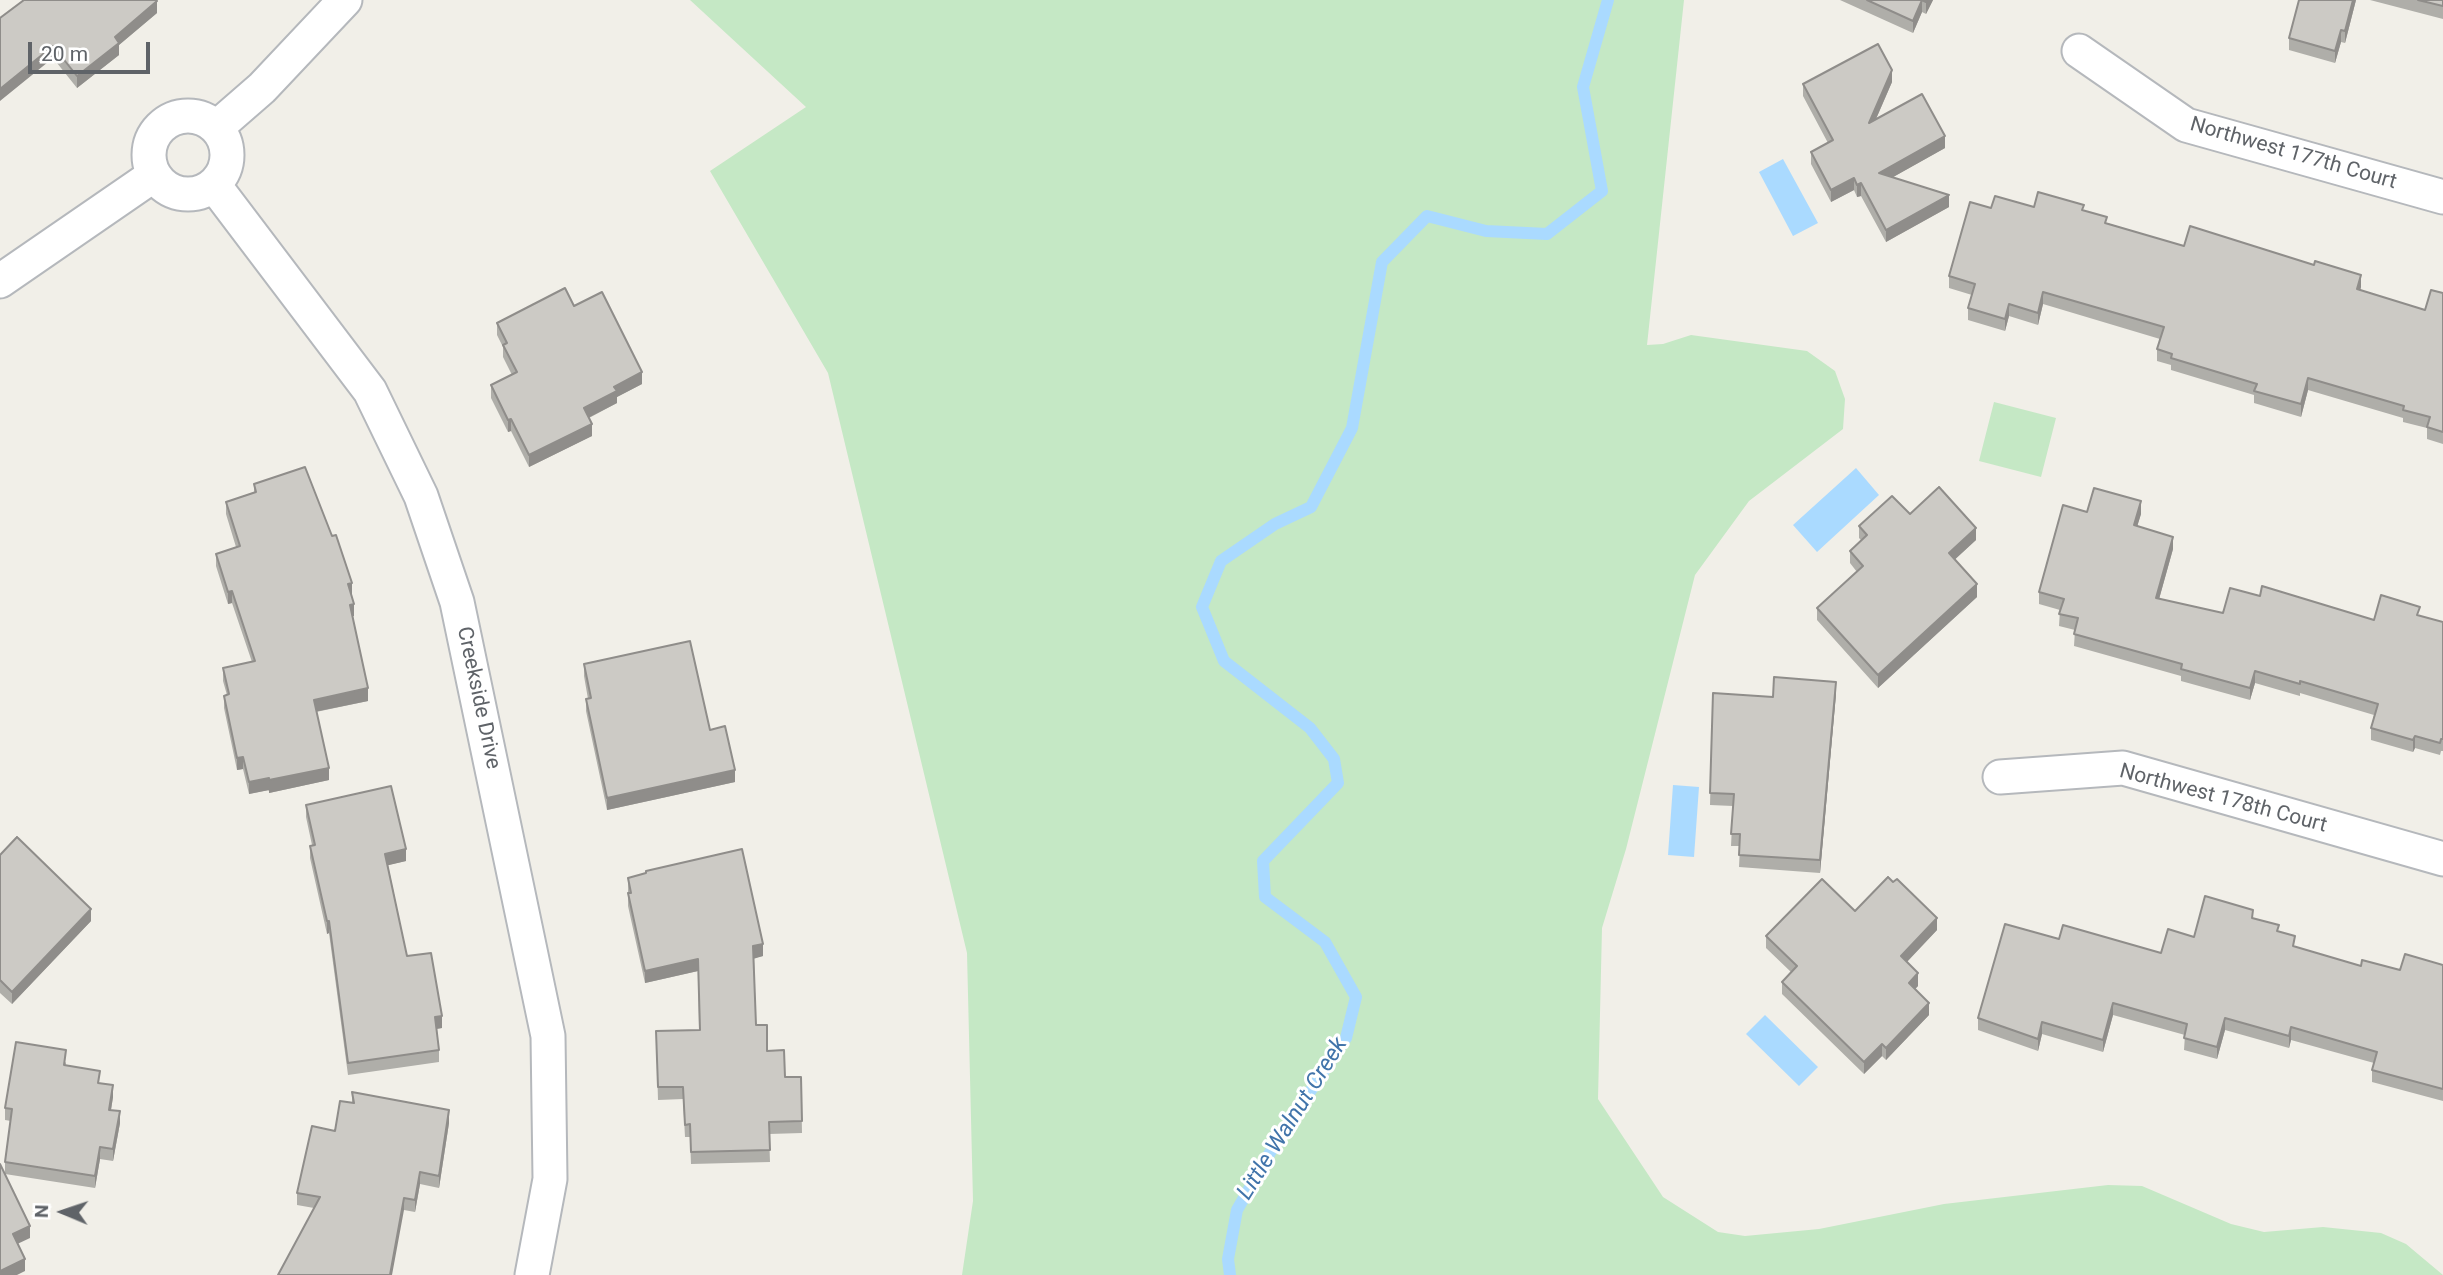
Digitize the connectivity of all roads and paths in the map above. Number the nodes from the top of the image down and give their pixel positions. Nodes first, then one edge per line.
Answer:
1 (345, 0) edge
2 (2079, 51) dead end
3 (216, 128) junction
4 (154, 175) junction
5 (214, 185) junction
6 (2443, 197) edge
7 (0, 281) edge
8 (2000, 777) dead end
9 (2443, 859) edge
10 (532, 1275) edge

1 - 3 street
2 - 6 street, Northwest 177th Court
3 - 4 street
3 - 5 street
4 - 5 street
4 - 7 street
5 - 10 street, Creekside Drive
8 - 9 street, Northwest 178th Court

